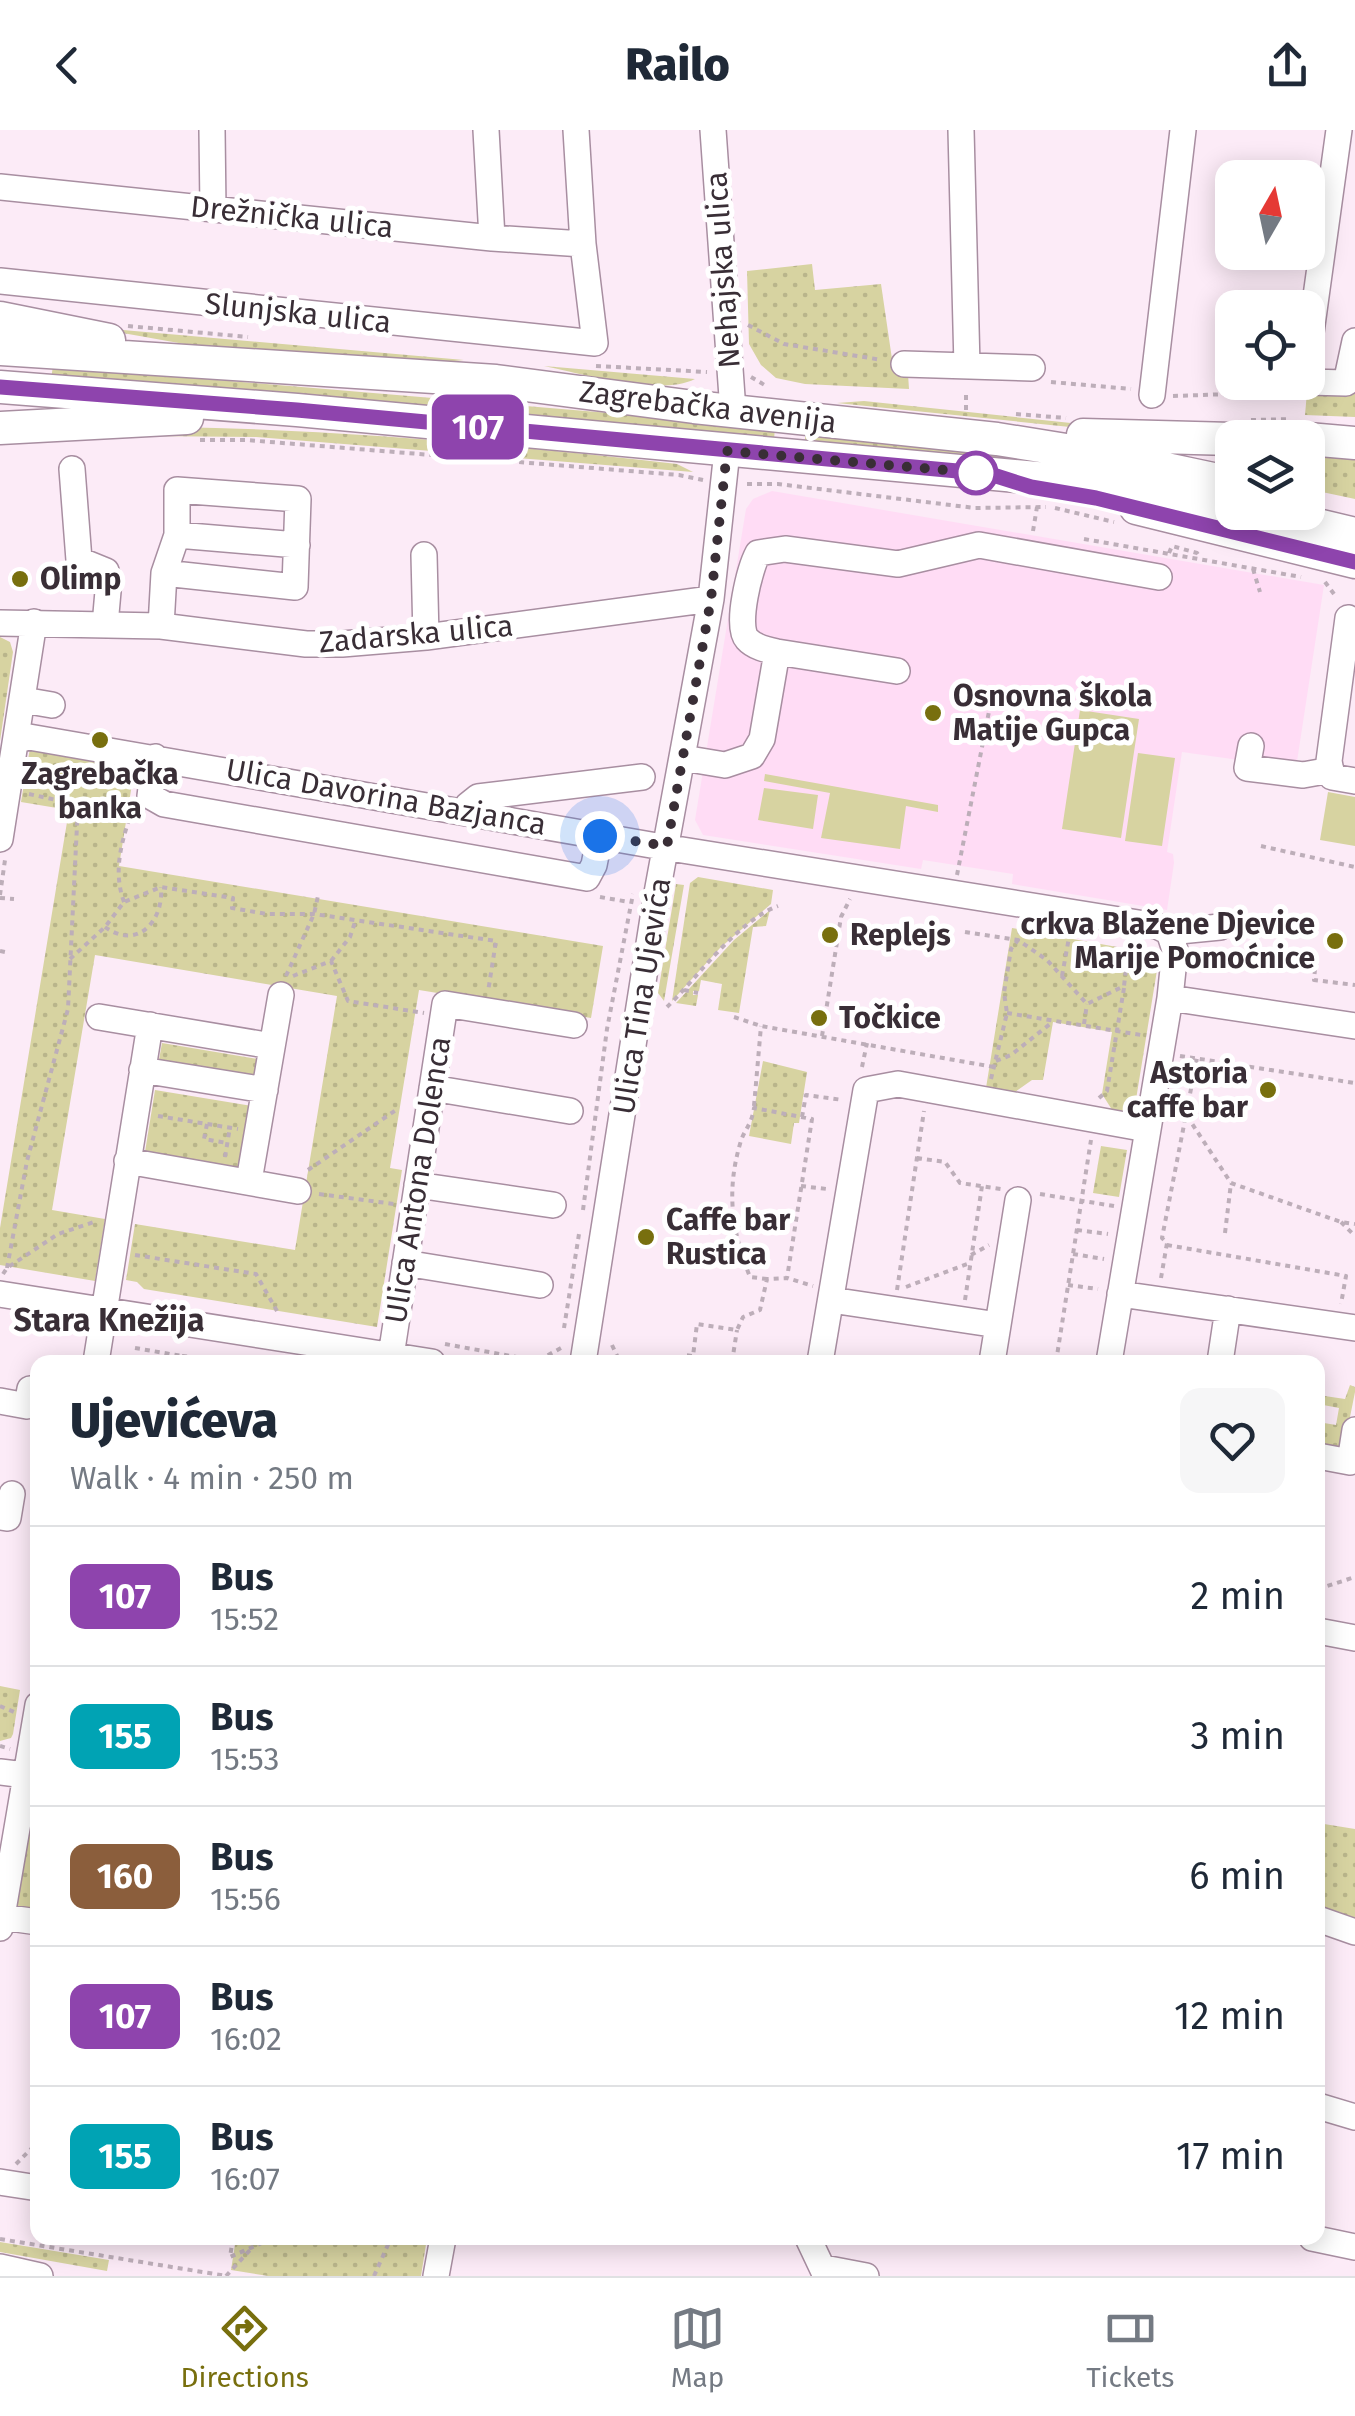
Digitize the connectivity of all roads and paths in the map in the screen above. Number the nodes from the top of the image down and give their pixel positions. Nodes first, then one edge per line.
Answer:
1 (212, 130) edge
2 (486, 130) edge
3 (576, 130) edge
4 (713, 130) edge
5 (960, 130) edge
6 (1183, 130) edge
7 (1338, 130) edge
8 (0, 187) edge
9 (213, 209) junction
10 (492, 238) junction
11 (584, 244) junction
12 (0, 281) edge
13 (1317, 290) edge
14 (0, 318) edge
15 (743, 324) dead end
16 (112, 325) dead end
17 (264, 338) dead end
18 (1355, 341) edge
19 (9, 350) edge
20 (904, 364) joint
21 (967, 366) junction
22 (1032, 368) joint
23 (296, 370) junction
24 (754, 377) dead end
25 (1325, 385) edge
26 (8, 388) edge
27 (774, 389) dead end
28 (1215, 392) edge
29 (1155, 394) junction
30 (297, 410) junction
31 (733, 411) junction
32 (0, 428) edge
33 (955, 434) junction
34 (1215, 438) edge
35 (194, 440) dead end
36 (1325, 440) edge
37 (1355, 443) edge
38 (727, 451) junction
39 (72, 470) dead end
40 (990, 474) junction
41 (1215, 479) edge
42 (701, 480) dead end
43 (749, 485) dead end
44 (1215, 503) edge
45 (1325, 504) edge
46 (1037, 507) junction
47 (1355, 511) edge
48 (1128, 526) dead end
49 (1325, 527) edge
50 (1355, 534) edge
51 (177, 535) junction
52 (1072, 537) dead end
53 (297, 545) junction
54 (424, 554) dead end
55 (1029, 554) junction
56 (1265, 562) dead end
57 (1164, 565) junction
58 (1253, 569) junction
59 (1297, 569) dead end
60 (1345, 570) edge
61 (164, 572) junction
62 (1316, 573) dead end
63 (1308, 579) dead end
64 (1260, 592) dead end
65 (711, 599) junction
66 (1348, 618) dead end
67 (34, 622) junction
68 (0, 623) edge
69 (105, 625) junction
70 (162, 626) junction
71 (426, 638) junction
72 (777, 652) junction
73 (897, 672) dead end
74 (993, 691) dead end
75 (23, 700) junction
76 (52, 705) dead end
77 (16, 740) junction
78 (1251, 746) dead end
79 (155, 757) junction
80 (683, 758) junction
81 (1331, 770) junction
82 (642, 777) dead end
83 (1355, 781) edge
84 (378, 797) junction
85 (78, 806) dead end
86 (466, 811) junction
87 (131, 814) dead end
88 (600, 836) junction
89 (0, 839) edge
90 (372, 841) junction
91 (667, 846) junction
92 (1261, 846) dead end
93 (1355, 867) edge
94 (957, 879) dead end
95 (161, 887) junction
96 (318, 896) dead end
97 (0, 898) edge
98 (851, 898) dead end
99 (14, 899) dead end
100 (124, 902) junction
101 (630, 902) dead end
102 (778, 906) dead end
103 (314, 914) junction
104 (356, 919) junction
105 (1022, 924) dead end
106 (105, 927) junction
107 (1220, 927) dead end
108 (965, 932) dead end
109 (1169, 932) junction
110 (1069, 938) dead end
111 (1018, 940) junction
112 (1129, 948) dead end
113 (70, 959) junction
114 (331, 962) junction
115 (1316, 969) dead end
116 (1062, 976) junction
117 (1124, 986) junction
118 (1355, 986) edge
119 (684, 990) junction
120 (698, 993) dead end
121 (281, 995) dead end
122 (1170, 998) junction
123 (1087, 1004) junction
124 (666, 1008) dead end
125 (444, 1010) junction
126 (484, 1011) junction
127 (1006, 1013) junction
128 (99, 1017) dead end
129 (734, 1017) dead end
130 (1051, 1020) junction
131 (574, 1024) dead end
132 (1084, 1024) junction
133 (150, 1026) junction
134 (760, 1026) junction
135 (1355, 1026) edge
136 (1116, 1031) junction
137 (1136, 1034) dead end
138 (822, 1036) junction
139 (272, 1046) junction
140 (1171, 1054) dead end
141 (1197, 1058) junction
142 (995, 1064) junction
143 (142, 1070) junction
144 (1355, 1083) edge
145 (432, 1088) junction
146 (265, 1090) junction
147 (988, 1094) dead end
148 (859, 1095) junction
149 (926, 1101) dead end
150 (1095, 1101) dead end
151 (754, 1108) junction
152 (396, 1110) dead end
153 (570, 1111) dead end
154 (135, 1112) junction
155 (1186, 1114) junction
156 (802, 1118) junction
157 (207, 1124) junction
158 (230, 1128) junction
159 (1148, 1128) junction
160 (1093, 1130) dead end
161 (258, 1132) junction
162 (227, 1143) junction
163 (917, 1158) junction
164 (127, 1161) junction
165 (222, 1177) junction
166 (249, 1182) junction
167 (1231, 1183) junction
168 (982, 1186) junction
169 (298, 1190) junction
170 (1022, 1195) junction
171 (415, 1196) junction
172 (1081, 1201) junction
173 (553, 1205) dead end
174 (1116, 1206) dead end
175 (582, 1211) dead end
176 (120, 1213) junction
177 (1341, 1222) junction
178 (1355, 1224) edge
179 (580, 1227) dead end
180 (1076, 1230) junction
181 (1225, 1234) dead end
182 (1111, 1235) dead end
183 (1355, 1236) edge
184 (1167, 1245) junction
185 (1073, 1254) junction
186 (135, 1255) dead end
187 (1107, 1260) dead end
188 (970, 1262) junction
189 (405, 1263) junction
190 (7, 1268) junction
191 (786, 1278) junction
192 (767, 1279) junction
193 (2, 1284) edge
194 (540, 1285) dead end
195 (1068, 1285) junction
196 (1160, 1285) dead end
197 (1111, 1292) junction
198 (831, 1296) junction
199 (895, 1300) junction
200 (1228, 1309) junction
201 (104, 1310) junction
202 (277, 1310) dead end
203 (1348, 1319) edge
204 (962, 1320) junction
205 (998, 1325) junction
206 (737, 1330) junction
207 (612, 1345) dead end
208 (135, 1348) dead end
209 (436, 1353) edge
210 (97, 1355) edge
211 (176, 1355) edge
212 (385, 1355) edge
213 (391, 1355) edge
214 (406, 1355) edge
215 (462, 1355) edge
216 (551, 1355) edge
217 (584, 1355) edge
218 (617, 1355) edge
219 (692, 1355) edge
220 (733, 1355) edge
221 (821, 1355) edge
222 (993, 1355) edge
223 (1057, 1355) edge
224 (1109, 1355) edge
225 (1221, 1355) edge
226 (30, 1389) dead end
227 (0, 1401) edge
228 (1355, 1430) edge
229 (1325, 1457) edge
230 (1355, 1577) edge
231 (1325, 1587) edge
232 (1325, 1633) edge
233 (1355, 1638) edge
234 (30, 1726) edge
235 (12, 1774) edge
236 (1325, 1921) edge
237 (30, 1922) edge
238 (1, 1923) edge
239 (1355, 1932) edge
240 (1325, 2108) edge
241 (1355, 2117) edge
242 (30, 2150) edge
243 (3, 2178) edge
244 (30, 2186) edge
245 (0, 2239) edge
246 (1325, 2241) edge
247 (30, 2244) edge
248 (37, 2245) edge
249 (232, 2245) edge
250 (388, 2245) edge
251 (442, 2245) edge
252 (812, 2245) edge
253 (253, 2246) joint
254 (1355, 2247) edge
255 (230, 2257) junction
256 (825, 2272) edge
257 (227, 2276) edge
258 (374, 2276) edge
259 (436, 2276) edge
260 (866, 2276) edge

1 - 9 street
2 - 10 street
3 - 11 street
4 - 31 street, Nehajska ulica
5 - 21 street
6 - 29 street
7 - 13 street
8 - 9 street, Drežnička ulica
9 - 10 street, Drežnička ulica
10 - 11 street, Drežnička ulica
11 - 12 street, Slunjska ulica
14 - 23 main road
15 - 20 path
16 - 17 path
18 - 25 street
19 - 23 main road, Zagrebačka avenija
19 - 26 street
20 - 21 street
21 - 22 street
22 - 29 path
23 - 31 main road, Zagrebačka avenija
24 - 27 path
26 - 30 main road, Zagrebačka avenija
28 - 29 path
30 - 32 main road
30 - 38 main road, Zagrebačka avenija
31 - 33 main road, Zagrebačka avenija
33 - 34 main road
33 - 41 main road, Zagrebačka avenija
35 - 42 path
36 - 37 main road
38 - 40 main road, Zagrebačka avenija
38 - 65 street, Ulica Tina Ujevića
39 - 69 street
40 - 44 main road, Zagrebačka avenija
40 - 60 main road
43 - 46 path
45 - 47 main road
46 - 48 path
46 - 55 path
49 - 50 main road
51 - 53 street
51 - 53 street
51 - 61 street
52 - 57 path
53 - 61 street
54 - 71 street
55 - 57 street
55 - 72 street
56 - 59 path
57 - 58 path
58 - 63 path
58 - 64 path
60 - 62 path
61 - 70 street
65 - 71 street, Zadarska ulica
65 - 80 street, Ulica Tina Ujevića
66 - 81 street
67 - 68 street, Zadarska ulica
67 - 69 street, Zadarska ulica
67 - 75 street
69 - 70 street, Zadarska ulica
70 - 71 street, Zadarska ulica
72 - 73 street
72 - 80 street
74 - 94 path
75 - 76 street
75 - 77 street
77 - 79 street, Ulica Davorina Bazjanca
77 - 89 street
78 - 81 street
79 - 84 street, Ulica Davorina Bazjanca
79 - 90 street
80 - 91 street, Ulica Tina Ujevića
81 - 83 street
82 - 86 street
84 - 86 street, Ulica Davorina Bazjanca
84 - 90 street
85 - 113 path
86 - 88 street, Ulica Davorina Bazjanca
87 - 100 path
88 - 90 street
88 - 91 street, Ulica Davorina Bazjanca
91 - 109 street, Ulica Davorina Bazjanca
91 - 217 street, Ulica Tina Ujevića
92 - 93 path
95 - 100 path
95 - 103 path
95 - 106 path
96 - 103 path
97 - 99 path
98 - 138 path
100 - 106 path
101 - 175 path
102 - 119 path
103 - 104 path
103 - 114 path
104 - 114 path
104 - 126 path
105 - 111 path
106 - 113 path
107 - 109 street
108 - 111 path
109 - 122 street
110 - 116 path
111 - 116 path
111 - 127 path
112 - 117 path
113 - 190 path
114 - 125 path
115 - 118 path
116 - 123 path
117 - 123 path
117 - 136 path
119 - 120 path
119 - 124 path
121 - 139 street
122 - 135 street
122 - 159 street
123 - 132 path
125 - 126 street
125 - 145 street, Ulica Antona Dolenca
126 - 131 street
127 - 130 path
127 - 142 path
128 - 133 street
129 - 134 path
130 - 132 path
130 - 142 path
132 - 136 path
133 - 139 street
133 - 143 street
134 - 138 path
134 - 151 path
136 - 137 path
136 - 150 path
138 - 142 path
139 - 146 street
140 - 141 path
141 - 144 path
141 - 155 path
142 - 147 path
143 - 146 street
143 - 154 street
145 - 153 street
145 - 171 street, Ulica Antona Dolenca
146 - 161 street
148 - 156 path
148 - 159 street
148 - 198 street
149 - 163 path
151 - 156 path
151 - 192 path
152 - 169 path
154 - 157 path
154 - 164 street
155 - 167 path
155 - 184 path
156 - 191 path
157 - 158 path
157 - 162 path
158 - 161 path
158 - 162 path
159 - 197 street
160 - 172 path
161 - 166 street
162 - 165 path
163 - 168 path
163 - 199 path
164 - 165 street
164 - 176 street
165 - 166 street
166 - 169 street
167 - 177 path
167 - 181 path
168 - 170 path
168 - 188 path
169 - 171 path
170 - 172 path
170 - 205 street
171 - 173 street
171 - 189 street, Ulica Antona Dolenca
172 - 174 path
172 - 180 path
176 - 190 path
176 - 201 street
177 - 178 path
177 - 183 path
179 - 216 path
180 - 182 path
180 - 185 path
184 - 196 path
184 - 203 path
185 - 187 path
185 - 195 path
186 - 202 path
188 - 199 path
188 - 204 path
189 - 194 street
189 - 213 street, Ulica Antona Dolenca
190 - 193 path
191 - 192 path
191 - 198 path
192 - 206 path
193 - 201 street
195 - 197 path
195 - 223 path
197 - 200 street
197 - 224 street
198 - 199 street
198 - 221 street
199 - 204 street
200 - 203 street
200 - 225 street
201 - 210 street
201 - 212 street
204 - 205 street
205 - 222 street
206 - 219 path
206 - 220 path
207 - 218 path
208 - 211 path
209 - 214 street
209 - 215 path
226 - 227 street
228 - 229 street
230 - 231 path
232 - 233 street
234 - 235 street
235 - 238 street
236 - 239 street
237 - 238 street
240 - 241 street
242 - 243 path
243 - 244 street
245 - 247 path
246 - 254 street
248 - 257 path
249 - 255 path
250 - 258 path
251 - 259 street
252 - 256 street
253 - 255 path
253 - 257 path
255 - 257 path
256 - 260 street

